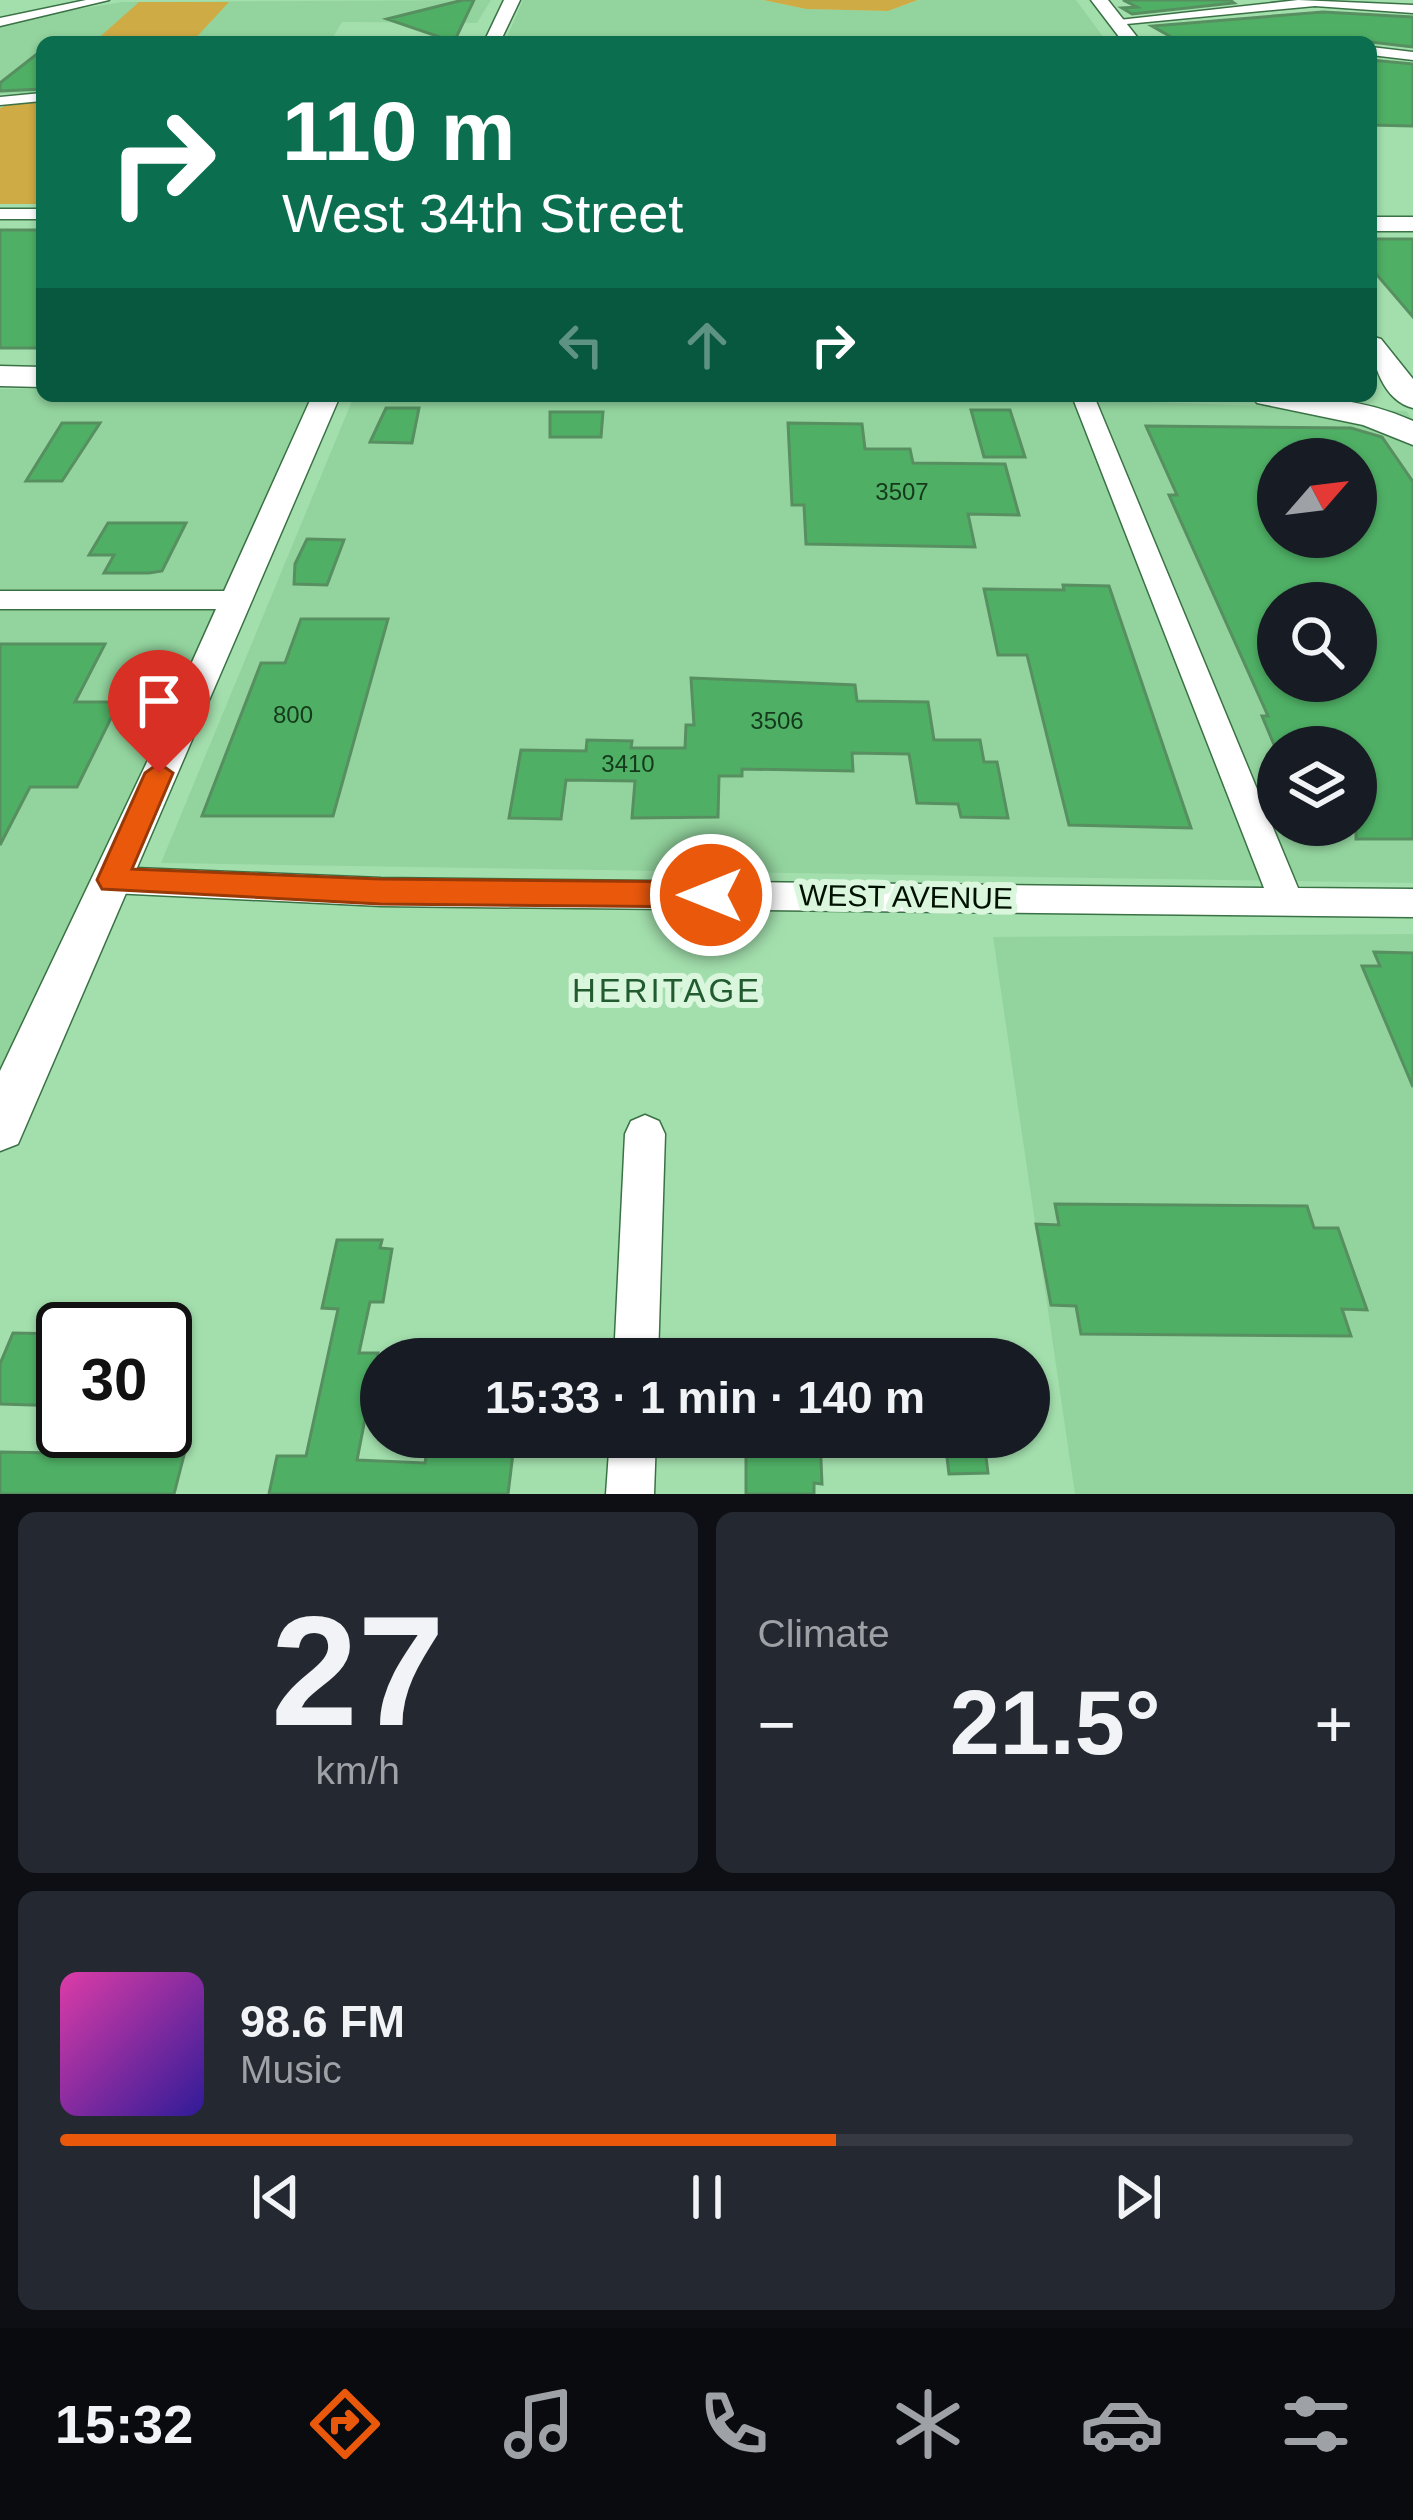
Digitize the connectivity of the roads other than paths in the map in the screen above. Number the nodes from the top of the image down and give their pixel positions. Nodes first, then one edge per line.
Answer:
1 (103, 0) edge
2 (512, 0) edge
3 (1099, 0) edge
4 (1413, 9) edge
5 (1116, 21) junction
6 (0, 22) edge
7 (495, 36) edge
8 (1127, 36) edge
9 (1377, 52) edge
10 (1413, 56) edge
11 (36, 98) edge
12 (0, 101) edge
13 (0, 214) edge
14 (36, 214) edge
15 (1377, 224) edge
16 (1413, 224) edge
17 (1377, 352) edge
18 (0, 376) edge
19 (36, 377) edge
20 (1377, 392) edge
21 (1411, 395) edge
22 (323, 402) edge
23 (1085, 402) edge
24 (1300, 402) edge
25 (1413, 434) edge
26 (0, 600) edge
27 (235, 600) junction
28 (112, 880) junction
29 (1286, 900) junction
30 (1413, 903) edge
31 (15, 1057) edge
32 (0, 1127) edge
33 (645, 1134) dead end
34 (637, 1338) edge
35 (631, 1458) edge
36 (630, 1494) edge

1 - 6 street
2 - 7 street
3 - 5 main road
4 - 5 street
5 - 8 main road
9 - 10 street
11 - 12 street
13 - 14 street
15 - 16 street
17 - 21 main road
18 - 19 main road
20 - 21 main road
22 - 27 street
23 - 29 street
24 - 25 main road
26 - 27 street
27 - 28 street
28 - 29 street, WEST AVENUE
28 - 31 street
29 - 30 street, WEST AVENUE
31 - 32 street
33 - 34 street
35 - 36 street

